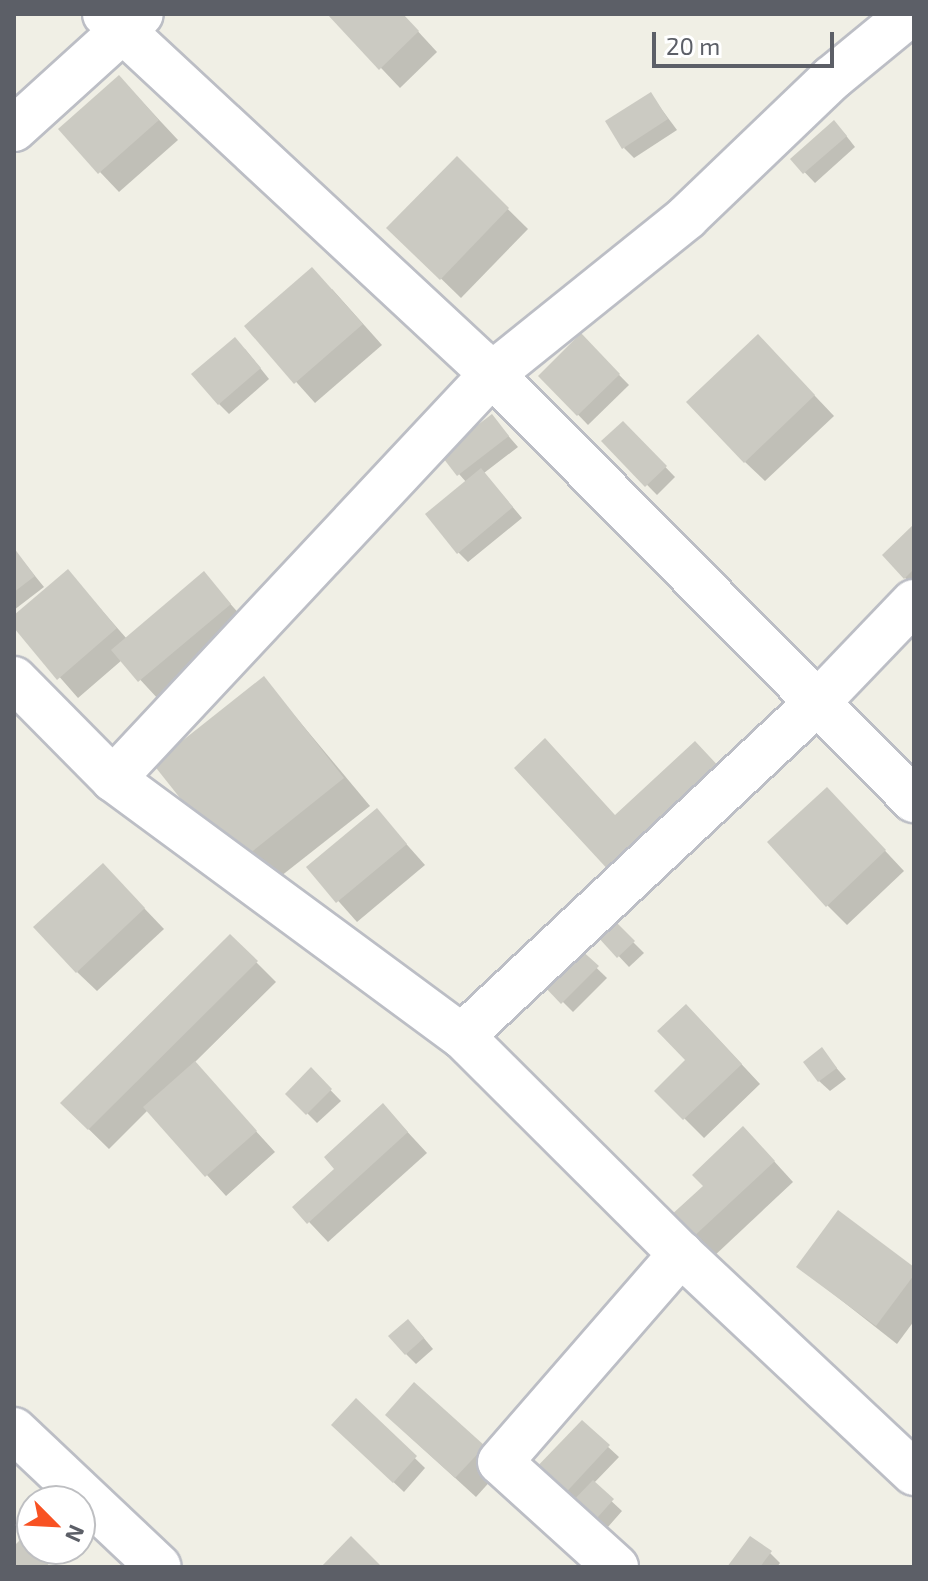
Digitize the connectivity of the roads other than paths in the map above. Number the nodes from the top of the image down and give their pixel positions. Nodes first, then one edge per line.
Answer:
1 (910, 14) edge
2 (124, 20) edge
3 (14, 129) edge
4 (492, 374) junction
5 (914, 602) edge
6 (14, 679) edge
7 (817, 703) junction
8 (113, 779) junction
9 (914, 800) edge
10 (462, 1036) junction
11 (681, 1254) junction
12 (14, 1430) edge
13 (914, 1473) edge
14 (159, 1567) edge
15 (616, 1567) edge

1 - 4 street
2 - 3 street
2 - 4 street
4 - 7 street
4 - 8 street
5 - 7 street
6 - 8 street
7 - 9 street
7 - 10 street
8 - 10 street
10 - 11 street
11 - 13 street
11 - 15 street
12 - 14 street

